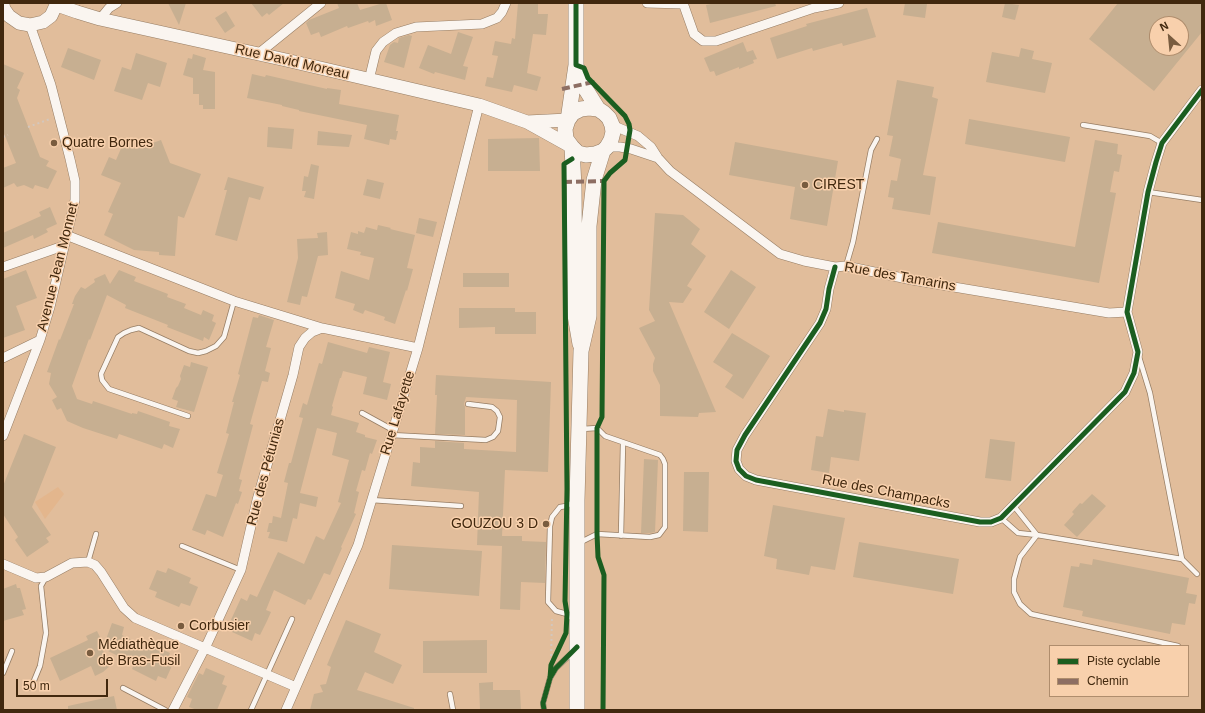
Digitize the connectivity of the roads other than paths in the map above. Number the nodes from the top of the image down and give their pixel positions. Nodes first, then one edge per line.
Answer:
1 (117, 3) edge
2 (321, 3) edge
3 (506, 3) edge
4 (576, 3) edge
5 (647, 3) edge
6 (683, 3) edge
7 (839, 3) edge
8 (57, 4) edge
9 (813, 5) edge
10 (5, 14) edge
11 (100, 19) junction
12 (30, 25) junction
13 (258, 54) junction
14 (576, 65) junction
15 (368, 80) junction
16 (1202, 90) edge
17 (479, 105) junction
18 (598, 109) junction
19 (568, 120) junction
20 (527, 122) junction
21 (612, 124) junction
22 (1083, 125) dead end
23 (877, 139) dead end
24 (1162, 142) junction
25 (572, 147) junction
26 (605, 149) junction
27 (658, 158) junction
28 (1148, 192) junction
29 (1202, 200) edge
30 (66, 235) junction
31 (63, 246) junction
32 (835, 266) junction
33 (846, 266) junction
34 (3, 267) edge
35 (234, 301) junction
36 (1127, 312) junction
37 (322, 328) junction
38 (40, 340) junction
39 (418, 348) junction
40 (582, 351) junction
41 (1138, 352) junction
42 (3, 358) edge
43 (468, 404) dead end
44 (362, 413) dead end
45 (188, 416) dead end
46 (579, 429) junction
47 (392, 432) junction
48 (3, 436) edge
49 (624, 442) junction
50 (371, 500) junction
51 (577, 500) junction
52 (1013, 505) junction
53 (460, 506) dead end
54 (1001, 518) junction
55 (96, 534) dead end
56 (1037, 535) junction
57 (621, 536) junction
58 (578, 544) junction
59 (182, 546) dead end
60 (1182, 559) junction
61 (88, 562) junction
62 (3, 564) edge
63 (241, 570) junction
64 (1197, 574) dead end
65 (46, 577) junction
66 (292, 619) dead end
67 (577, 624) junction
68 (1173, 645) edge
69 (205, 648) junction
70 (577, 648) junction
71 (12, 652) dead end
72 (3, 673) edge
73 (268, 674) junction
74 (296, 687) junction
75 (31, 688) dead end
76 (123, 688) dead end
77 (450, 694) dead end
78 (165, 710) edge
79 (173, 710) edge
80 (251, 710) edge
81 (286, 710) edge
82 (453, 710) edge
83 (544, 710) edge
84 (577, 710) edge

1 - 11 street
2 - 13 street
3 - 15 street
4 - 14 main road
5 - 6 street
6 - 9 street
7 - 9 street
8 - 11 street, Rue David Moreau
8 - 12 street
10 - 12 street
11 - 13 street, Rue David Moreau
12 - 30 street, Avenue Jean Monnet
13 - 15 street, Rue David Moreau
14 - 18 main road
14 - 19 main road
15 - 17 street, Rue David Moreau
16 - 24 street
17 - 20 street, Rue David Moreau
17 - 39 street, Rue Lafayette
18 - 19 main road
18 - 21 main road
19 - 20 street, Rue David Moreau
19 - 25 main road
20 - 25 street, Rue David Moreau
21 - 26 main road
21 - 27 street, Rue des Tamarins
22 - 24 lane
23 - 33 lane
24 - 28 street
25 - 26 main road
25 - 40 main road
26 - 27 street, Rue des Tamarins
26 - 40 main road
27 - 32 street, Rue des Tamarins
28 - 29 lane
28 - 36 street
30 - 31 street, Avenue Jean Monnet
30 - 35 street
31 - 34 street
31 - 38 street, Avenue Jean Monnet
32 - 33 street, Rue des Tamarins
32 - 54 street, Rue des Champacks
33 - 36 street, Rue des Tamarins
35 - 37 street
35 - 45 lane
36 - 41 street
37 - 39 street
37 - 63 street, Rue des Pétunias
38 - 42 street
38 - 48 street, Avenue Jean Monnet
39 - 47 street, Rue Lafayette
40 - 46 main road
41 - 52 street
41 - 60 lane
43 - 47 lane
44 - 47 lane
46 - 49 lane
46 - 51 main road
47 - 50 street, Rue Lafayette
49 - 57 lane
49 - 57 lane
50 - 53 lane
50 - 74 street, Rue Lafayette
51 - 58 main road
51 - 67 lane
52 - 54 street
52 - 56 lane
54 - 56 lane
55 - 61 lane
56 - 60 lane
56 - 68 lane
57 - 58 lane
58 - 67 main road
59 - 63 lane
60 - 64 lane
61 - 65 street
61 - 69 street
62 - 65 street
63 - 69 street, Rue des Pétunias
65 - 75 lane
66 - 73 lane
67 - 70 main road
69 - 73 street
69 - 79 street, Rue des Pétunias
70 - 83 lane
70 - 84 main road
71 - 72 lane
73 - 74 street
73 - 80 lane
74 - 81 street, Rue Lafayette
76 - 78 lane
77 - 82 lane

